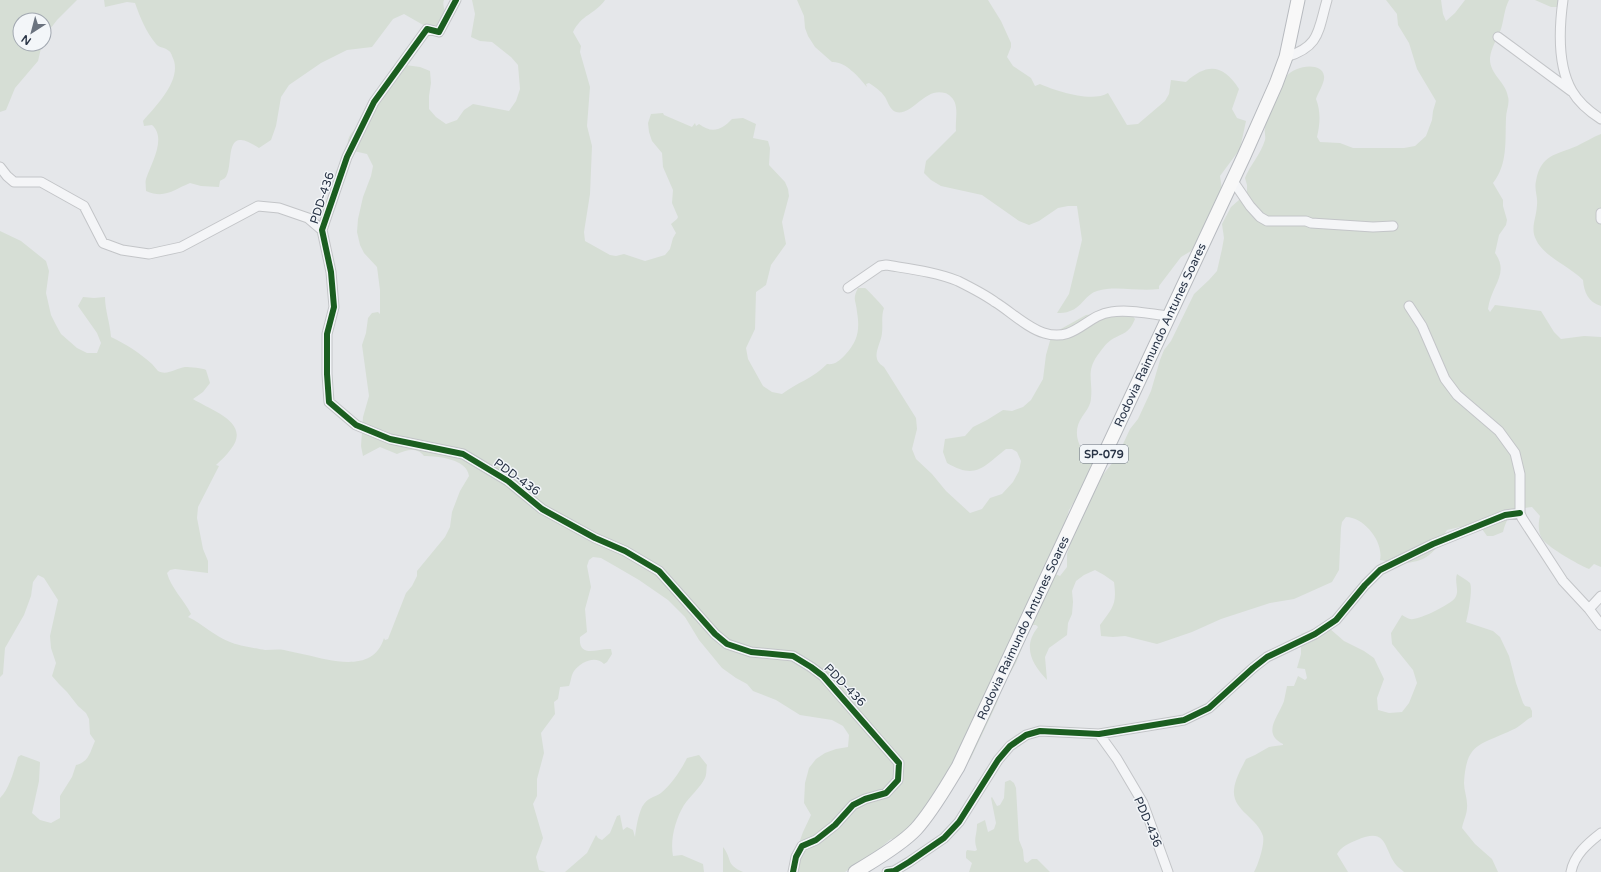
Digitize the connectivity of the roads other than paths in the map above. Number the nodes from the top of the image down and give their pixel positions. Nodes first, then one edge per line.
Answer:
1 (456, 0) edge
2 (1298, 0) edge
3 (1327, 0) edge
4 (1563, 0) edge
5 (1498, 37) dead end
6 (1286, 57) junction
7 (1573, 92) junction
8 (1601, 119) edge
9 (0, 167) edge
10 (1233, 181) junction
11 (1601, 213) edge
12 (1601, 218) edge
13 (1393, 226) dead end
14 (322, 230) junction
15 (848, 288) dead end
16 (1409, 306) dead end
17 (1169, 316) junction
18 (1520, 513) junction
19 (1601, 596) edge
20 (1589, 608) junction
21 (1599, 620) edge
22 (1099, 734) junction
23 (1601, 833) edge
24 (793, 872) edge
25 (858, 872) edge
26 (887, 872) edge
27 (1168, 872) edge
28 (1571, 872) edge

1 - 14 street, PDD-436 / PDD-436
2 - 6 highway, Rodovia Raimundo Antunes Soares / SP-079
3 - 6 street
4 - 7 street
5 - 7 street
6 - 10 highway, Rodovia Raimundo Antunes Soares / SP-079
7 - 8 street
9 - 14 street
10 - 13 street
10 - 17 highway, Rodovia Raimundo Antunes Soares / SP-079
11 - 12 street
14 - 24 street, PDD-436 / PDD-436
15 - 17 street
16 - 18 street
17 - 25 highway, Rodovia Raimundo Antunes Soares / SP-079
18 - 20 street
18 - 22 street
19 - 20 street
20 - 21 street
22 - 26 street
22 - 27 street, PDD-436 / PDD-436
23 - 28 street

